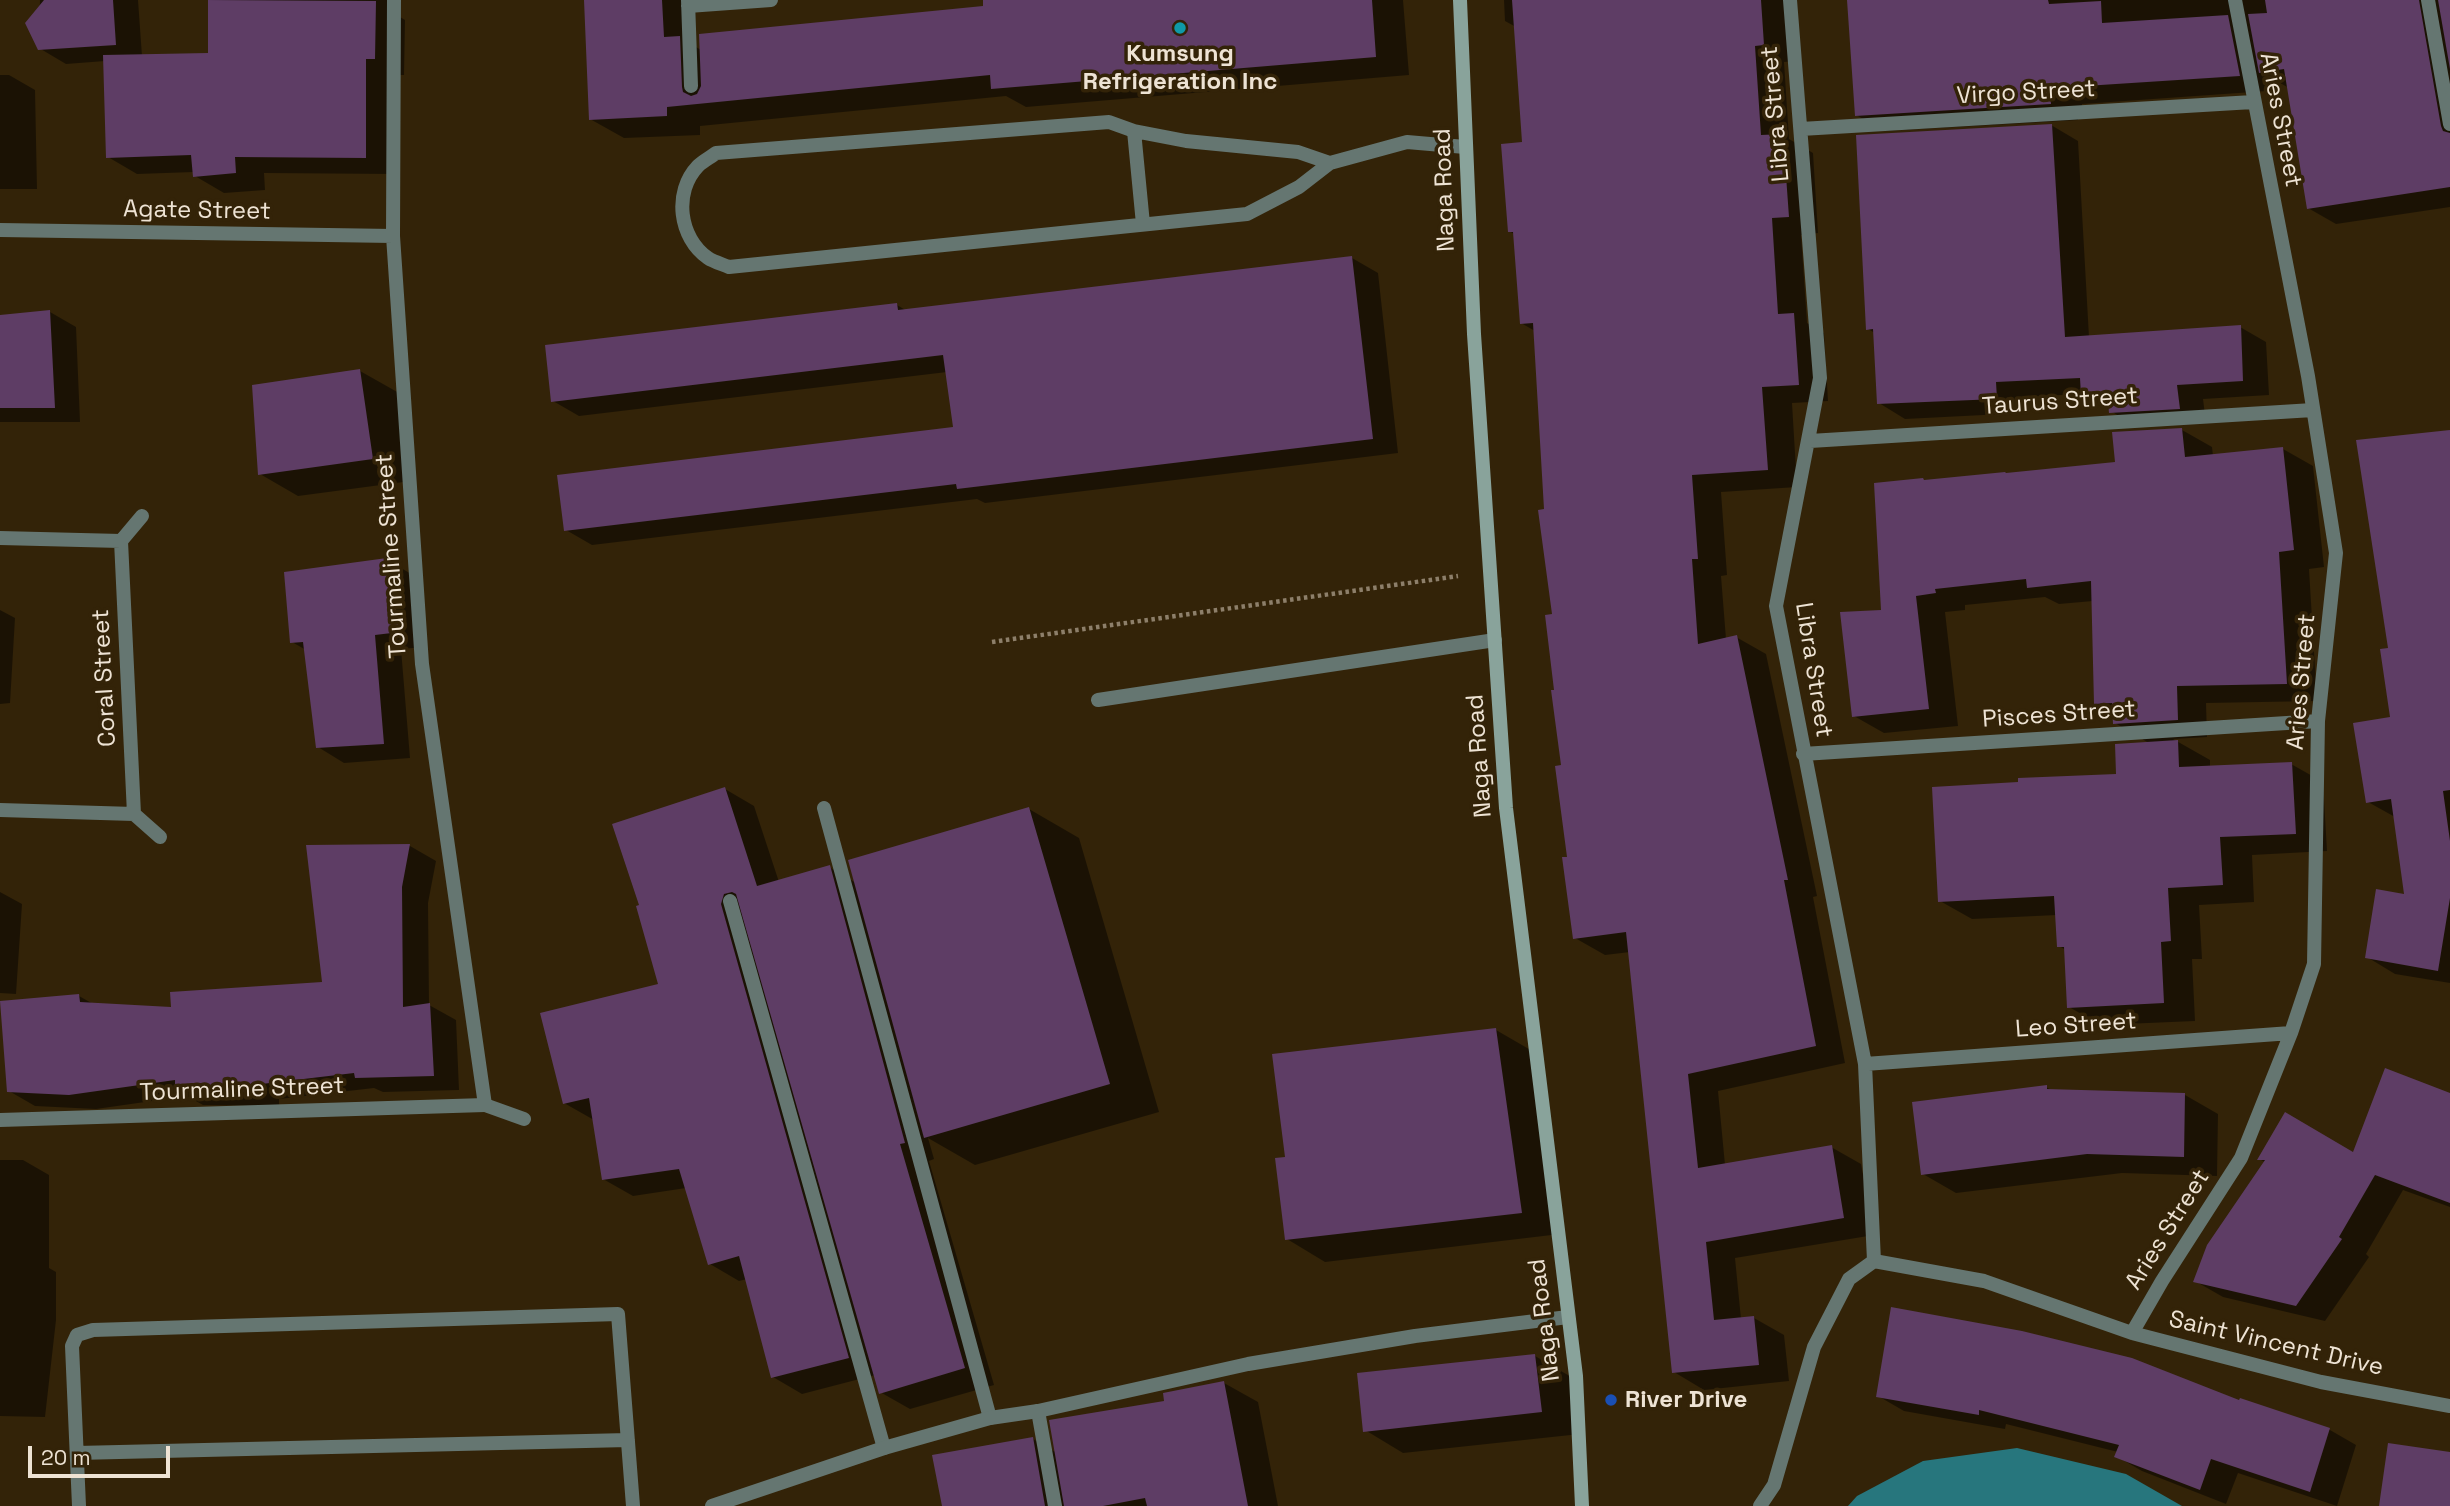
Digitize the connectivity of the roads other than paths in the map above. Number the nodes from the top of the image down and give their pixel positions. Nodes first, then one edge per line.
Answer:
1 (394, 0) edge
2 (771, 0) edge
3 (1460, 0) edge
4 (1790, 0) edge
5 (2235, 0) edge
6 (2428, 0) edge
7 (688, 3) edge
8 (691, 86) dead end
9 (2253, 102) junction
10 (2450, 124) edge
11 (1801, 129) junction
12 (1134, 131) junction
13 (1465, 147) junction
14 (1330, 163) junction
15 (1143, 224) junction
16 (0, 230) edge
17 (393, 236) junction
18 (2313, 410) junction
19 (1810, 441) junction
20 (142, 516) dead end
21 (0, 538) edge
22 (121, 541) junction
23 (1495, 640) junction
24 (1098, 700) dead end
25 (2318, 721) junction
26 (1804, 754) junction
27 (824, 808) dead end
28 (0, 810) edge
29 (134, 814) junction
30 (160, 837) dead end
31 (730, 901) dead end
32 (2291, 1033) junction
33 (1865, 1064) junction
34 (485, 1105) junction
35 (524, 1119) dead end
36 (0, 1120) edge
37 (1874, 1261) junction
38 (1568, 1317) junction
39 (2132, 1332) junction
40 (2450, 1406) edge
41 (1038, 1411) junction
42 (990, 1418) junction
43 (628, 1440) junction
44 (884, 1448) junction
45 (77, 1453) junction
46 (79, 1506) edge
47 (633, 1506) edge
48 (712, 1506) edge
49 (1055, 1506) edge
50 (1582, 1506) edge
51 (1760, 1506) edge

1 - 17 street, Tourmaline Street
2 - 7 street
3 - 13 main road, Naga Road
4 - 11 street, Libra Street
5 - 9 street, Aries Street
6 - 10 street
7 - 8 street
9 - 11 street, Virgo Street
9 - 18 street, Aries Street
11 - 19 street, Libra Street
12 - 14 street
12 - 15 street
12 - 15 street
13 - 14 street
13 - 23 main road, Naga Road
14 - 15 street
16 - 17 street, Agate Street
17 - 34 street, Tourmaline Street
18 - 19 street, Taurus Street
18 - 25 street, Aries Street
19 - 26 street, Libra Street
20 - 22 street
21 - 22 street
22 - 29 street, Coral Street
23 - 24 street
23 - 38 main road, Naga Road
25 - 26 street, Pisces Street
25 - 32 street, Aries Street
26 - 33 street, Libra Street
27 - 42 street
28 - 29 street
29 - 30 street
31 - 44 street
32 - 33 street, Leo Street
32 - 39 street, Aries Street
33 - 37 street, Libra Street
34 - 35 street, Tourmaline Street
34 - 36 street, Tourmaline Street
37 - 39 street, Saint Vincent Drive
37 - 51 street
38 - 41 street
38 - 50 main road, Naga Road
39 - 40 street, Saint Vincent Drive
41 - 42 street
41 - 49 street
42 - 44 street
43 - 45 street
43 - 45 street
43 - 47 street
44 - 48 street
45 - 46 street

